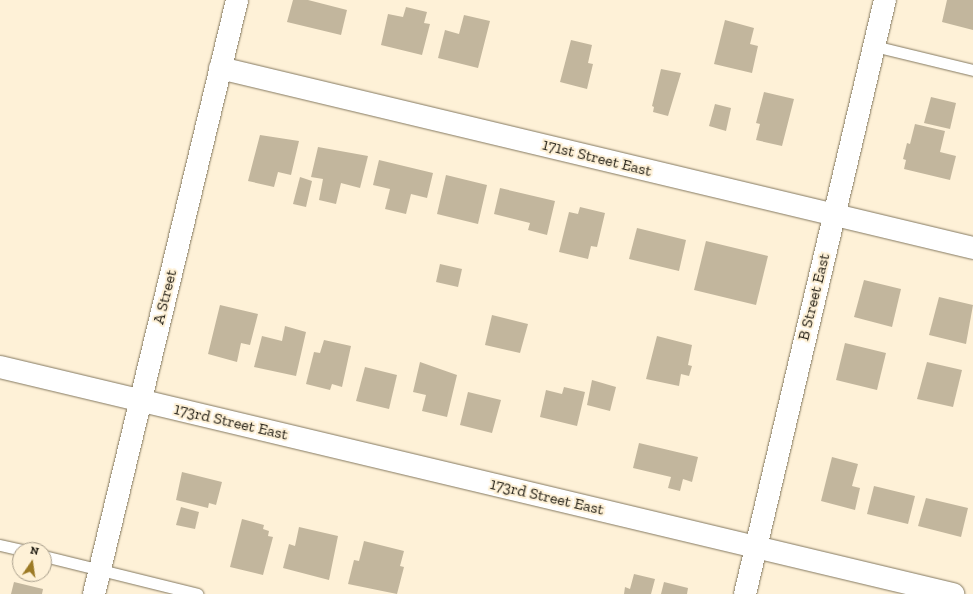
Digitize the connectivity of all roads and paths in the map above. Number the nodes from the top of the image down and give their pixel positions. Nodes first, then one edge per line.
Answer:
1 (237, 0) edge
2 (885, 0) edge
3 (874, 46) junction
4 (220, 68) junction
5 (973, 70) edge
6 (834, 215) junction
7 (973, 248) edge
8 (0, 367) edge
9 (140, 400) junction
10 (0, 545) edge
11 (756, 547) junction
12 (12, 548) edge
13 (52, 558) edge
14 (100, 570) junction
15 (94, 594) edge
16 (197, 594) edge
17 (745, 594) edge
18 (953, 594) edge

1 - 4 street, A Street
2 - 3 street, B Street East
3 - 5 lane
3 - 6 street, B Street East
4 - 6 street, 171st Street East
4 - 9 street, A Street
6 - 7 street, 171st Street East
6 - 11 street, B Street East
8 - 9 street, 173rd Street East
9 - 11 street, 173rd Street East
9 - 14 street, A Street
10 - 12 lane
11 - 17 street, B Street East
11 - 18 street, 173rd Street East
13 - 14 lane
14 - 15 street, A Street
14 - 16 lane

